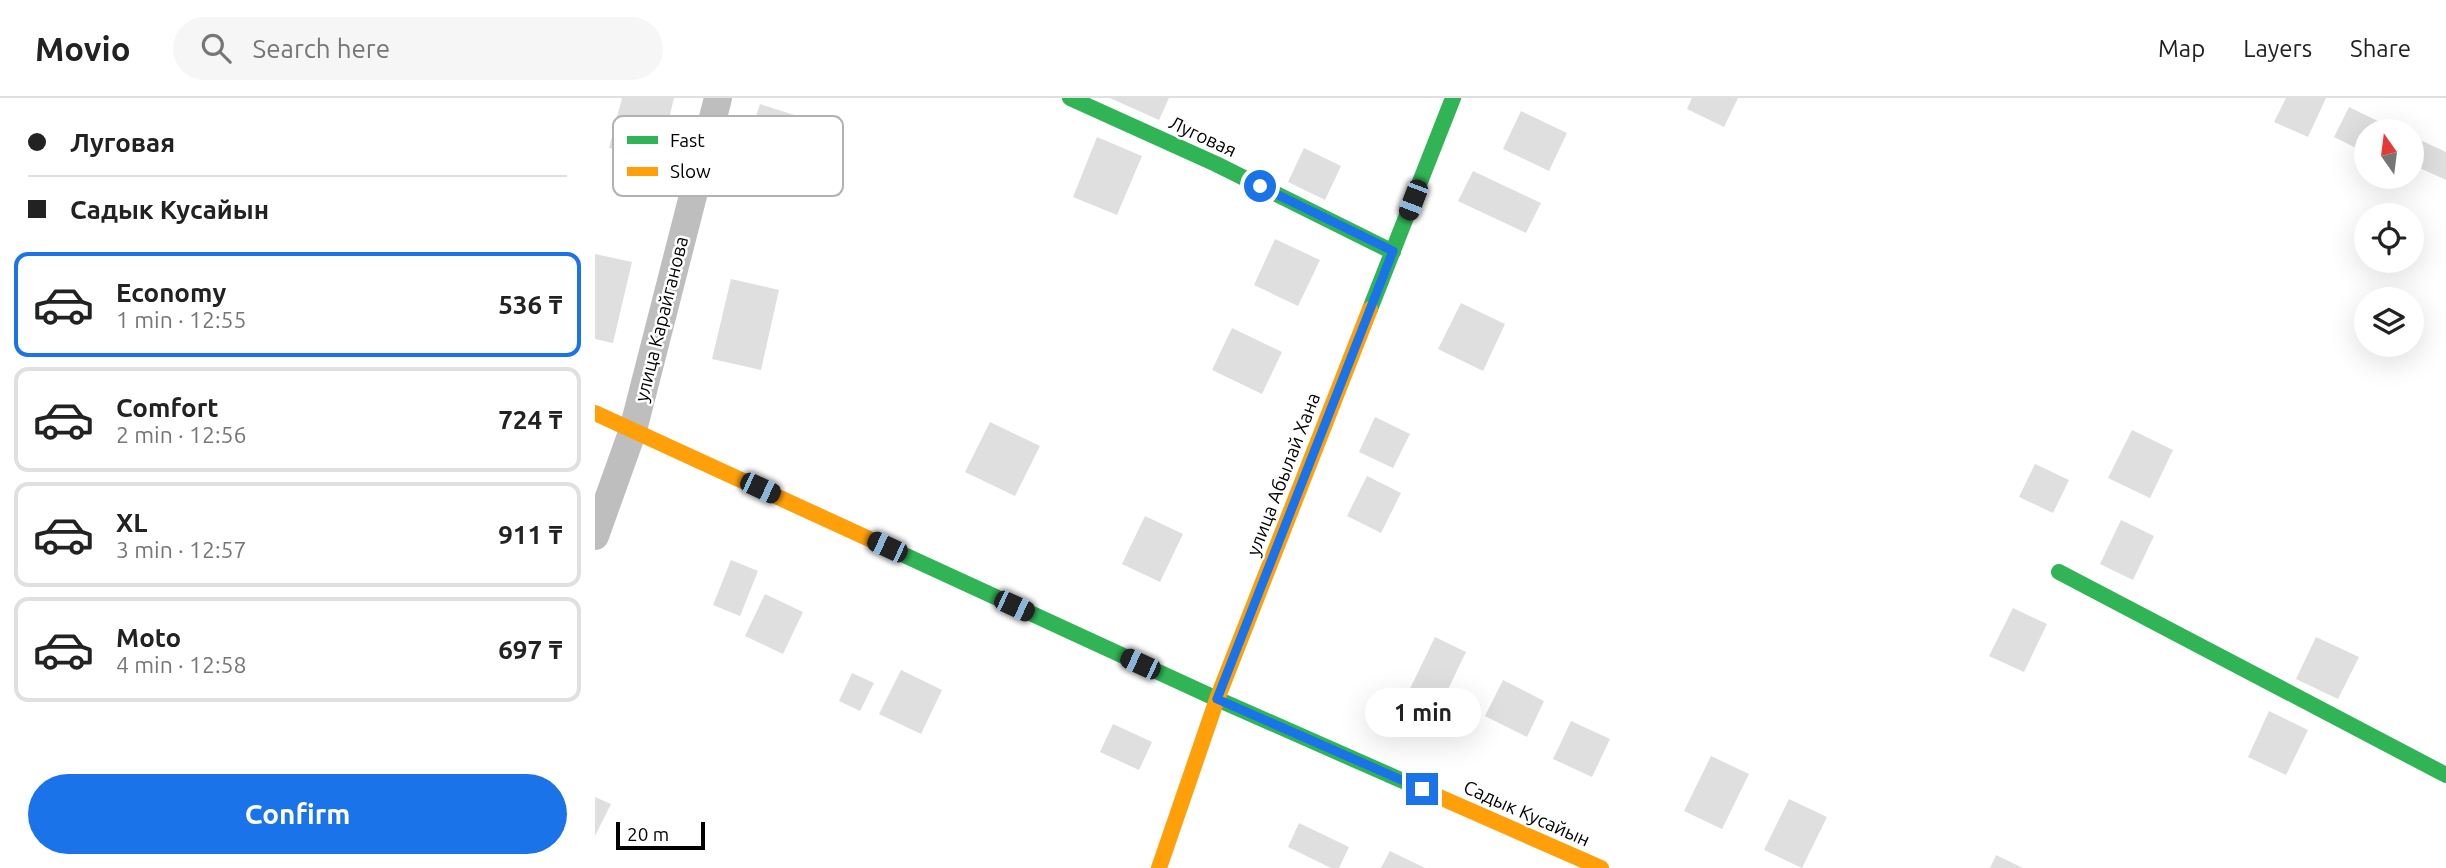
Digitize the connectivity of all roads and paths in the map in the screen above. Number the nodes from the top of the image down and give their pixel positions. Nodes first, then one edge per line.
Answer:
1 (718, 98) edge
2 (1070, 98) edge
3 (1453, 98) edge
4 (713, 116) edge
5 (693, 196) edge
6 (1393, 251) junction
7 (595, 412) edge
8 (633, 430) junction
9 (595, 536) edge
10 (2059, 572) dead end
11 (1217, 699) junction
12 (2446, 775) edge
13 (1159, 868) edge
14 (1601, 868) edge

1 - 4 street, улица Карайганова
2 - 6 street, Луговая
3 - 6 street, улица Абылай Хана
5 - 8 street, улица Карайганова
6 - 11 street, улица Абылай Хана
7 - 8 street, Садык Кусайын
8 - 9 street, улица Карайганова
8 - 11 street, Садык Кусайын
10 - 12 street
11 - 13 street, улица Абылай Хана
11 - 14 street, Садык Кусайын

